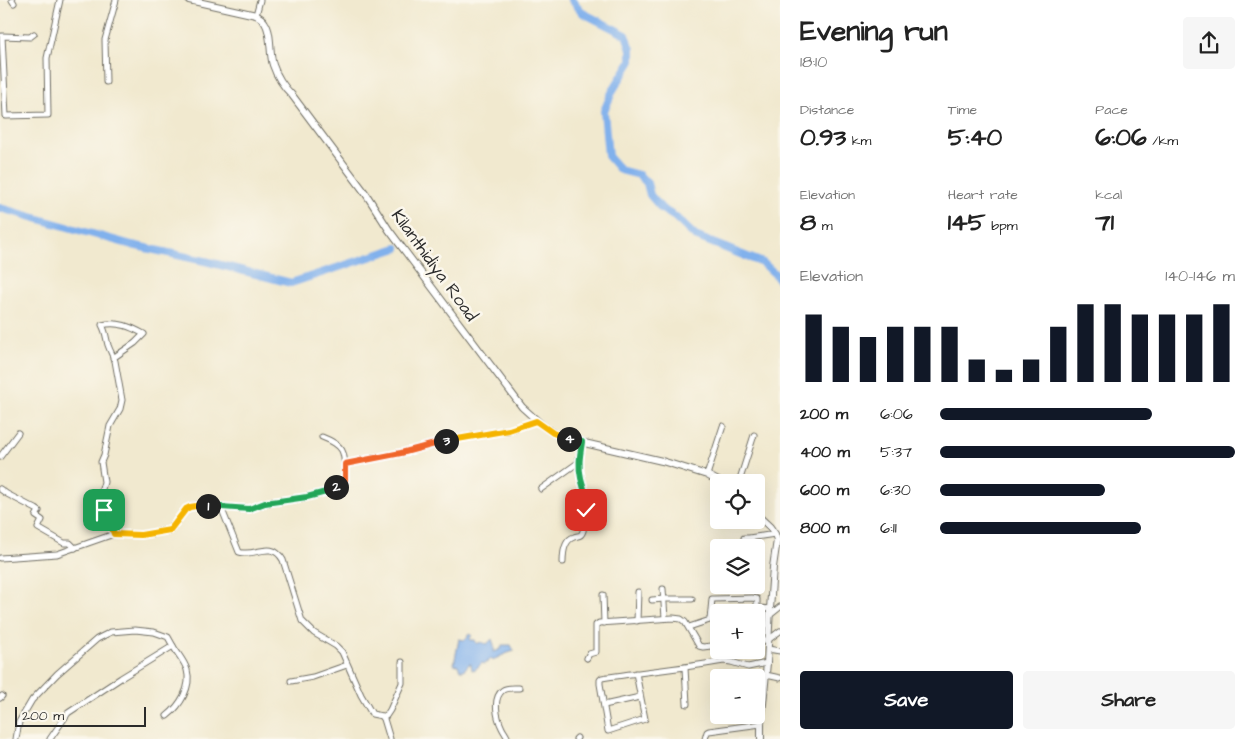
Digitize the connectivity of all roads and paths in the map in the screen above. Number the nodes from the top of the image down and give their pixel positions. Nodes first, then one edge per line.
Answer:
1 (60, 0) edge
2 (116, 0) edge
3 (189, 0) edge
4 (260, 0) edge
5 (256, 15) junction
6 (34, 34) dead end
7 (106, 82) dead end
8 (113, 358) junction
9 (536, 421) junction
10 (723, 426) dead end
11 (18, 433) dead end
12 (754, 435) dead end
13 (322, 437) dead end
14 (582, 442) junction
15 (0, 457) edge
16 (579, 462) junction
17 (345, 464) junction
18 (742, 474) edge
19 (707, 476) junction
20 (710, 477) edge
21 (0, 489) edge
22 (541, 489) dead end
23 (225, 508) junction
24 (765, 522) edge
25 (114, 534) junction
26 (775, 534) junction
27 (744, 538) dead end
28 (75, 548) junction
29 (0, 558) edge
30 (563, 562) dead end
31 (780, 562) edge
32 (773, 567) junction
33 (663, 589) dead end
34 (638, 592) dead end
35 (603, 595) dead end
36 (664, 599) junction
37 (692, 599) dead end
38 (652, 600) dead end
39 (780, 607) edge
40 (770, 612) junction
41 (666, 618) junction
42 (637, 621) junction
43 (604, 623) junction
44 (689, 627) junction
45 (780, 632) edge
46 (765, 640) edge
47 (768, 640) junction
48 (173, 646) junction
49 (710, 646) edge
50 (768, 649) junction
51 (780, 651) edge
52 (587, 658) dead end
53 (402, 662) dead end
54 (767, 663) junction
55 (347, 665) junction
56 (685, 668) junction
57 (636, 673) junction
58 (766, 675) junction
59 (780, 678) edge
60 (291, 681) dead end
61 (765, 687) edge
62 (519, 688) dead end
63 (640, 697) junction
64 (687, 704) dead end
65 (604, 705) junction
66 (167, 716) dead end
67 (382, 716) junction
68 (762, 724) joint
69 (16, 739) edge
70 (50, 739) edge
71 (390, 739) edge
72 (508, 739) edge
73 (705, 739) edge
74 (761, 739) edge

1 - 6 street
2 - 7 street
3 - 5 street
4 - 5 street
5 - 9 street, Kilanthidiya Road
8 - 8 street
8 - 25 street
9 - 14 street, Kilanthidiya Road
9 - 17 street
10 - 19 street
11 - 15 street
12 - 18 street
13 - 17 street
14 - 16 street
14 - 19 street, Kilanthidiya Road
16 - 22 street
16 - 30 street
17 - 23 street
19 - 20 street, Kilanthidiya Road
21 - 28 street
23 - 25 street
23 - 55 street
24 - 26 street
25 - 28 street
26 - 27 street
26 - 32 street
28 - 29 street
31 - 32 street
32 - 40 street
33 - 36 street
34 - 42 street
35 - 43 street
36 - 37 street
36 - 38 street
36 - 41 street
39 - 40 street
40 - 44 street
40 - 47 street
41 - 42 street
41 - 44 street
42 - 43 street
43 - 52 street
44 - 49 street
45 - 47 street
46 - 47 street
47 - 50 street
48 - 66 street
48 - 69 street
48 - 70 street
50 - 51 street
50 - 54 street
53 - 67 street
54 - 56 street
54 - 58 street
55 - 60 street
55 - 67 street
56 - 57 street
56 - 64 street
57 - 63 street
57 - 65 street
58 - 59 street
58 - 61 street
62 - 72 street
63 - 65 street
63 - 65 street
67 - 71 street
68 - 73 street
68 - 74 street

